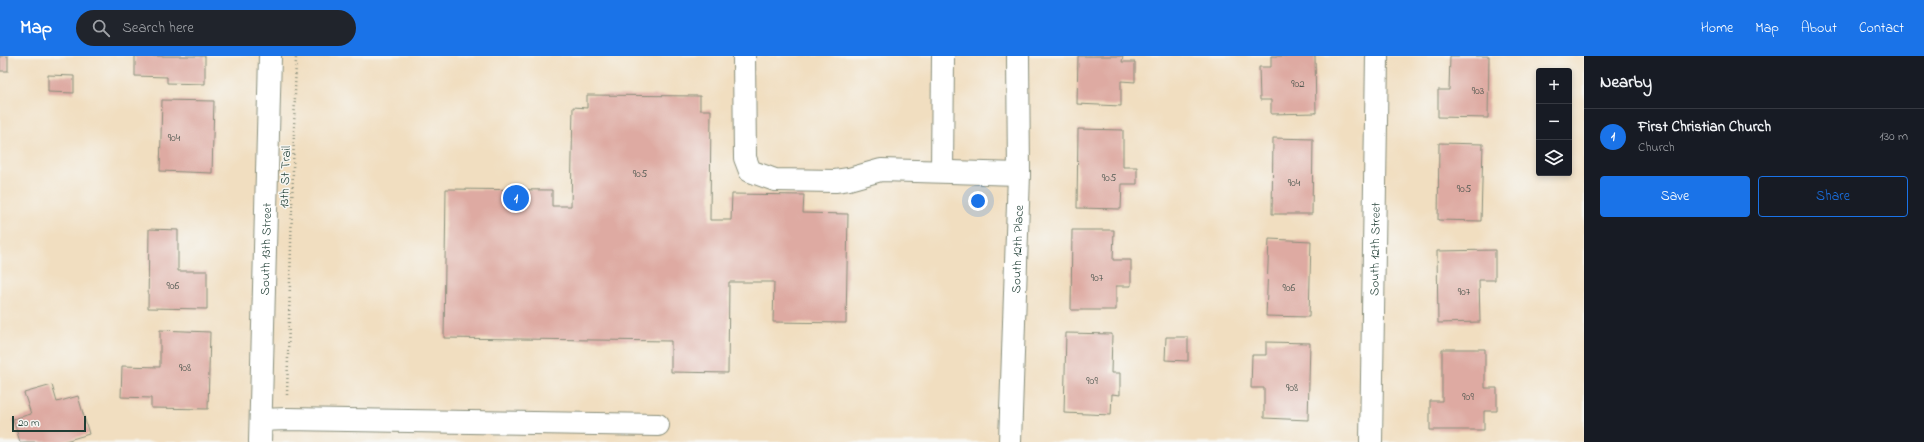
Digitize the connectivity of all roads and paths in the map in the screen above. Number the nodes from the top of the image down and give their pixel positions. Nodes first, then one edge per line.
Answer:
1 (270, 56) edge
2 (296, 56) edge
3 (744, 56) edge
4 (943, 56) edge
5 (1018, 56) edge
6 (1377, 56) edge
7 (942, 171) junction
8 (1019, 174) junction
9 (286, 419) junction
10 (261, 420) junction
11 (658, 425) dead end
12 (260, 442) edge
13 (1010, 442) edge
14 (1371, 442) edge

1 - 10 street, South 13th Street
2 - 9 path, 13th St Trail
3 - 7 street
4 - 7 street
5 - 8 street, South 12th Place
6 - 14 street, South 12th Street
7 - 8 street
8 - 13 street, South 12th Place
9 - 10 street
9 - 11 street
10 - 12 street, South 13th Street

